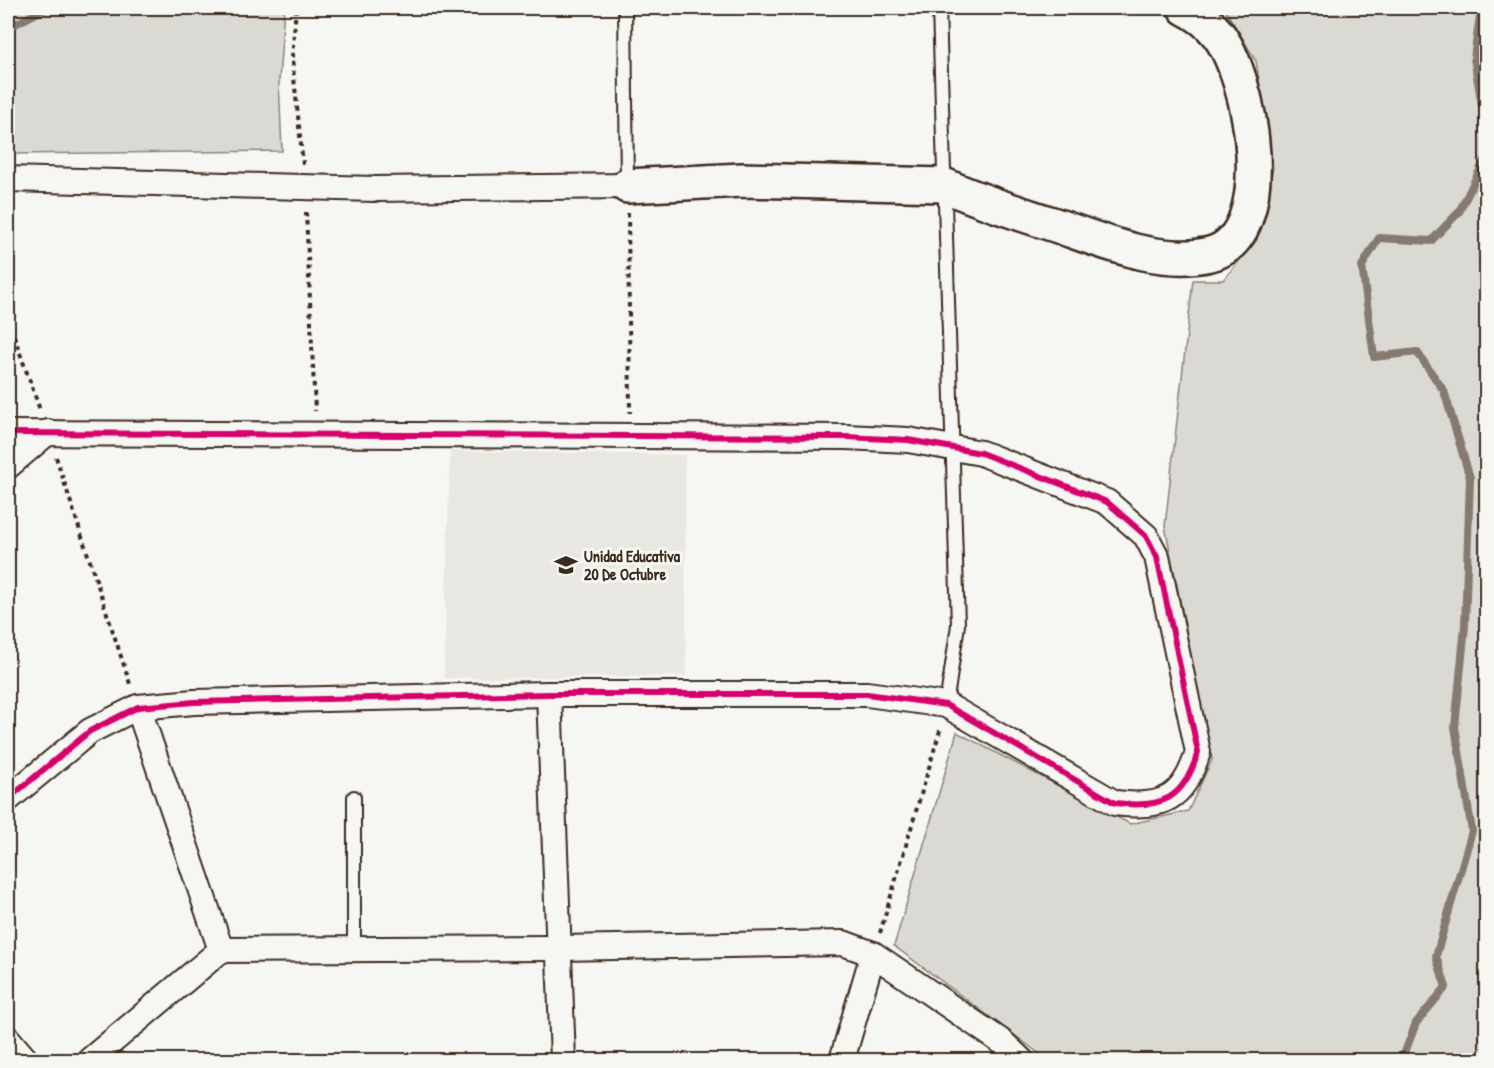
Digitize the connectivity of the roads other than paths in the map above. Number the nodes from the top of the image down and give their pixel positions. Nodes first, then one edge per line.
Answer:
1 (625, 8) edge
2 (939, 8) edge
3 (1185, 8) edge
4 (8, 179) edge
5 (944, 185) junction
6 (627, 186) junction
7 (48, 432) junction
8 (8, 433) edge
9 (954, 448) junction
10 (8, 466) edge
11 (549, 694) junction
12 (946, 705) junction
13 (138, 707) junction
14 (354, 797) dead end
15 (8, 799) edge
16 (558, 948) junction
17 (354, 949) junction
18 (220, 950) junction
19 (873, 954) junction
20 (8, 1039) edge
21 (26, 1060) edge
22 (90, 1060) edge
23 (563, 1060) edge
24 (842, 1060) edge
25 (1021, 1060) edge

1 - 6 lane
2 - 5 lane
3 - 5 street
4 - 6 street
5 - 6 street
5 - 9 lane
7 - 8 street
7 - 9 street
7 - 10 street
9 - 12 lane
9 - 12 street
11 - 12 street
11 - 13 street
11 - 16 street
13 - 15 street
13 - 18 street
14 - 17 lane
16 - 17 street
16 - 19 street
16 - 23 street
17 - 18 street
18 - 22 street
19 - 24 street
19 - 25 street
20 - 21 street

